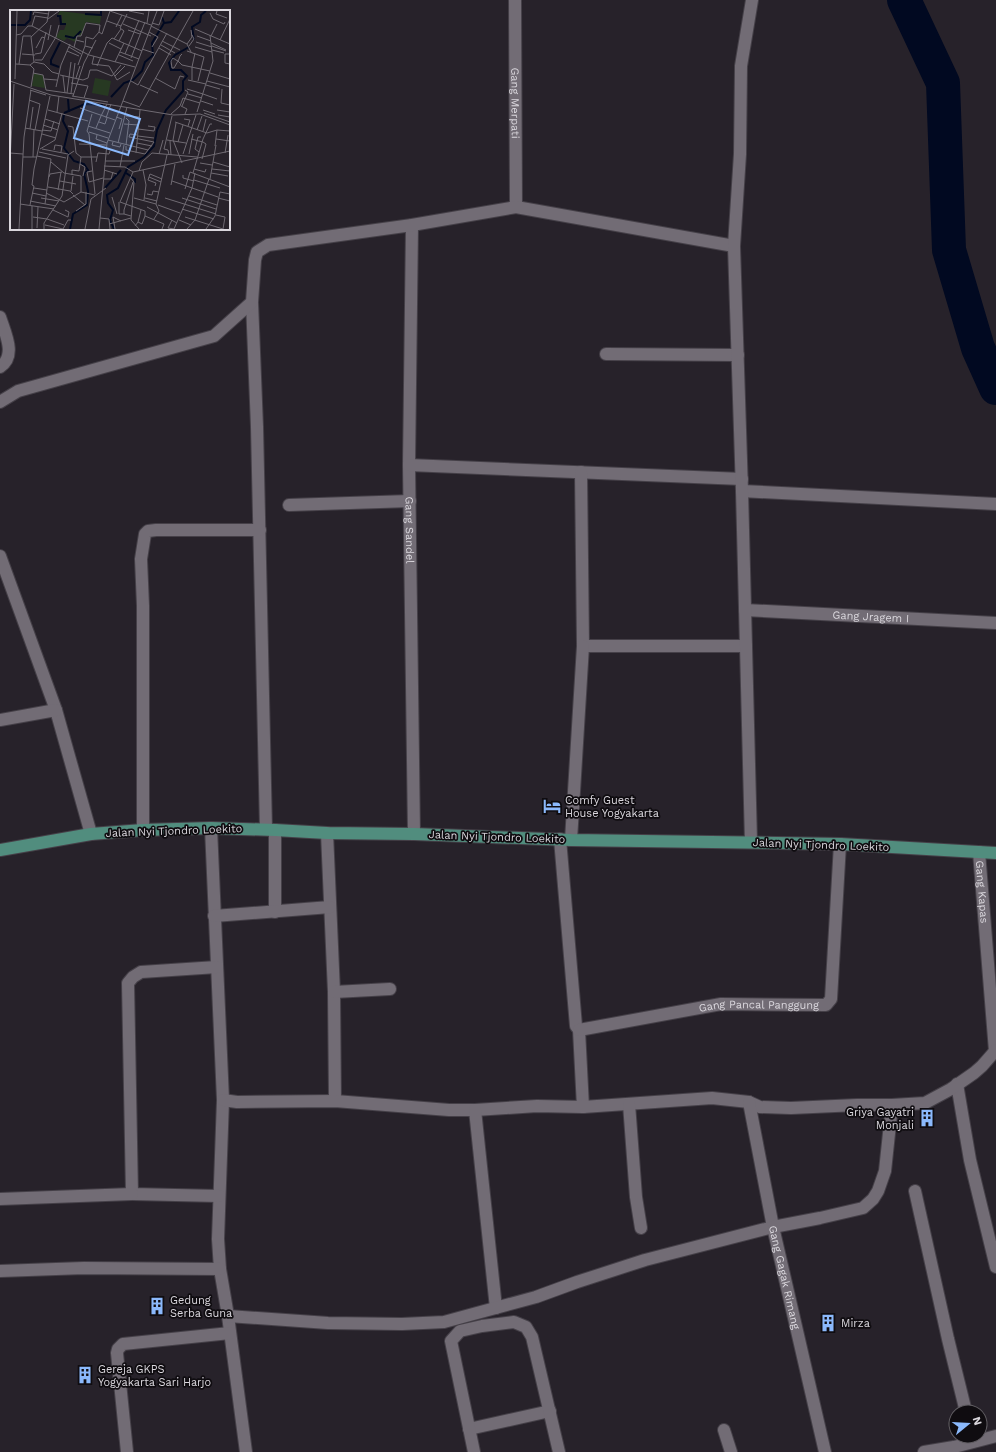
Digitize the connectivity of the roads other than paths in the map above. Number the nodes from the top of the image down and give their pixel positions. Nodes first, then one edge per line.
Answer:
1 (515, 0) edge
2 (752, 0) edge
3 (516, 207) junction
4 (412, 226) junction
5 (734, 246) junction
6 (252, 302) junction
7 (0, 317) edge
8 (606, 354) dead end
9 (738, 355) junction
10 (0, 367) edge
11 (0, 402) edge
12 (409, 465) junction
13 (581, 472) junction
14 (742, 479) junction
15 (742, 491) junction
16 (410, 501) junction
17 (996, 504) edge
18 (289, 505) dead end
19 (260, 530) junction
20 (0, 556) edge
21 (745, 610) junction
22 (996, 623) edge
23 (583, 646) junction
24 (746, 646) junction
25 (56, 710) junction
26 (0, 720) edge
27 (210, 828) junction
28 (270, 829) junction
29 (143, 830) junction
30 (327, 833) junction
31 (91, 834) junction
32 (414, 834) junction
33 (566, 839) junction
34 (751, 842) junction
35 (840, 844) junction
36 (0, 850) edge
37 (979, 852) junction
38 (996, 853) edge
39 (330, 907) junction
40 (275, 912) junction
41 (214, 916) junction
42 (217, 967) junction
43 (390, 989) dead end
44 (334, 992) junction
45 (580, 1030) junction
46 (995, 1050) edge
47 (957, 1084) junction
48 (223, 1100) junction
49 (335, 1101) junction
50 (749, 1102) junction
51 (629, 1104) junction
52 (892, 1105) junction
53 (583, 1107) junction
54 (475, 1110) junction
55 (915, 1191) dead end
56 (132, 1194) junction
57 (220, 1196) junction
58 (0, 1199) edge
59 (773, 1227) junction
60 (641, 1228) dead end
61 (996, 1268) edge
62 (220, 1269) junction
63 (0, 1271) edge
64 (496, 1308) junction
65 (228, 1316) junction
66 (230, 1333) junction
67 (964, 1404) edge
68 (550, 1411) junction
69 (470, 1429) junction
70 (724, 1430) dead end
71 (964, 1444) edge
72 (955, 1450) edge
73 (127, 1452) edge
74 (246, 1452) edge
75 (474, 1452) edge
76 (559, 1452) edge
77 (731, 1452) edge
78 (825, 1452) edge
79 (924, 1452) edge

1 - 3 street, Gang Merpati
2 - 5 street
3 - 4 street
3 - 5 street
4 - 6 street
4 - 12 street, Gang Sandel
5 - 9 street
6 - 11 street
6 - 19 street
7 - 10 street
8 - 9 street
9 - 14 street
12 - 13 street
12 - 16 street, Gang Sandel
13 - 14 street
13 - 23 street
14 - 15 street
15 - 17 street
15 - 21 street
16 - 18 street
16 - 32 street, Gang Sandel
19 - 28 street
19 - 29 street
20 - 25 street
21 - 22 street, Gang Jragem I
21 - 24 street
23 - 24 street
23 - 33 street
24 - 34 street
25 - 26 street
25 - 31 street
27 - 28 main road, Jalan Nyi Tjondro Loekito
27 - 29 main road, Jalan Nyi Tjondro Loekito
27 - 41 street
28 - 30 main road, Jalan Nyi Tjondro Loekito
28 - 40 street
29 - 31 main road, Jalan Nyi Tjondro Loekito
30 - 32 main road, Jalan Nyi Tjondro Loekito
30 - 39 street
31 - 36 main road, Jalan Nyi Tjondro Loekito
32 - 33 main road, Jalan Nyi Tjondro Loekito
33 - 34 main road, Jalan Nyi Tjondro Loekito
33 - 45 street
34 - 35 main road, Jalan Nyi Tjondro Loekito
35 - 37 main road, Jalan Nyi Tjondro Loekito
35 - 45 street, Gang Pancal Panggung
37 - 38 main road, Jalan Nyi Tjondro Loekito
37 - 46 street, Gang Kapas
39 - 40 street
39 - 44 street
40 - 41 street
41 - 42 street
42 - 48 street
42 - 56 street
43 - 44 street
44 - 49 street
45 - 53 street
46 - 47 street
47 - 52 street
47 - 61 street
48 - 49 street
48 - 57 street
49 - 54 street
50 - 51 street
50 - 52 street
50 - 59 street, Gang Gagak Rimang
51 - 53 street
51 - 60 street
52 - 59 street
53 - 54 street
54 - 64 street
55 - 67 street
56 - 57 street
56 - 58 street
57 - 62 street
59 - 64 street
59 - 78 street, Gang Gagak Rimang
62 - 63 street
62 - 65 street
64 - 65 street
65 - 66 street
66 - 73 street
66 - 74 street
68 - 69 street
68 - 69 street
68 - 76 street
69 - 75 street
70 - 77 street
71 - 72 street
72 - 79 street

